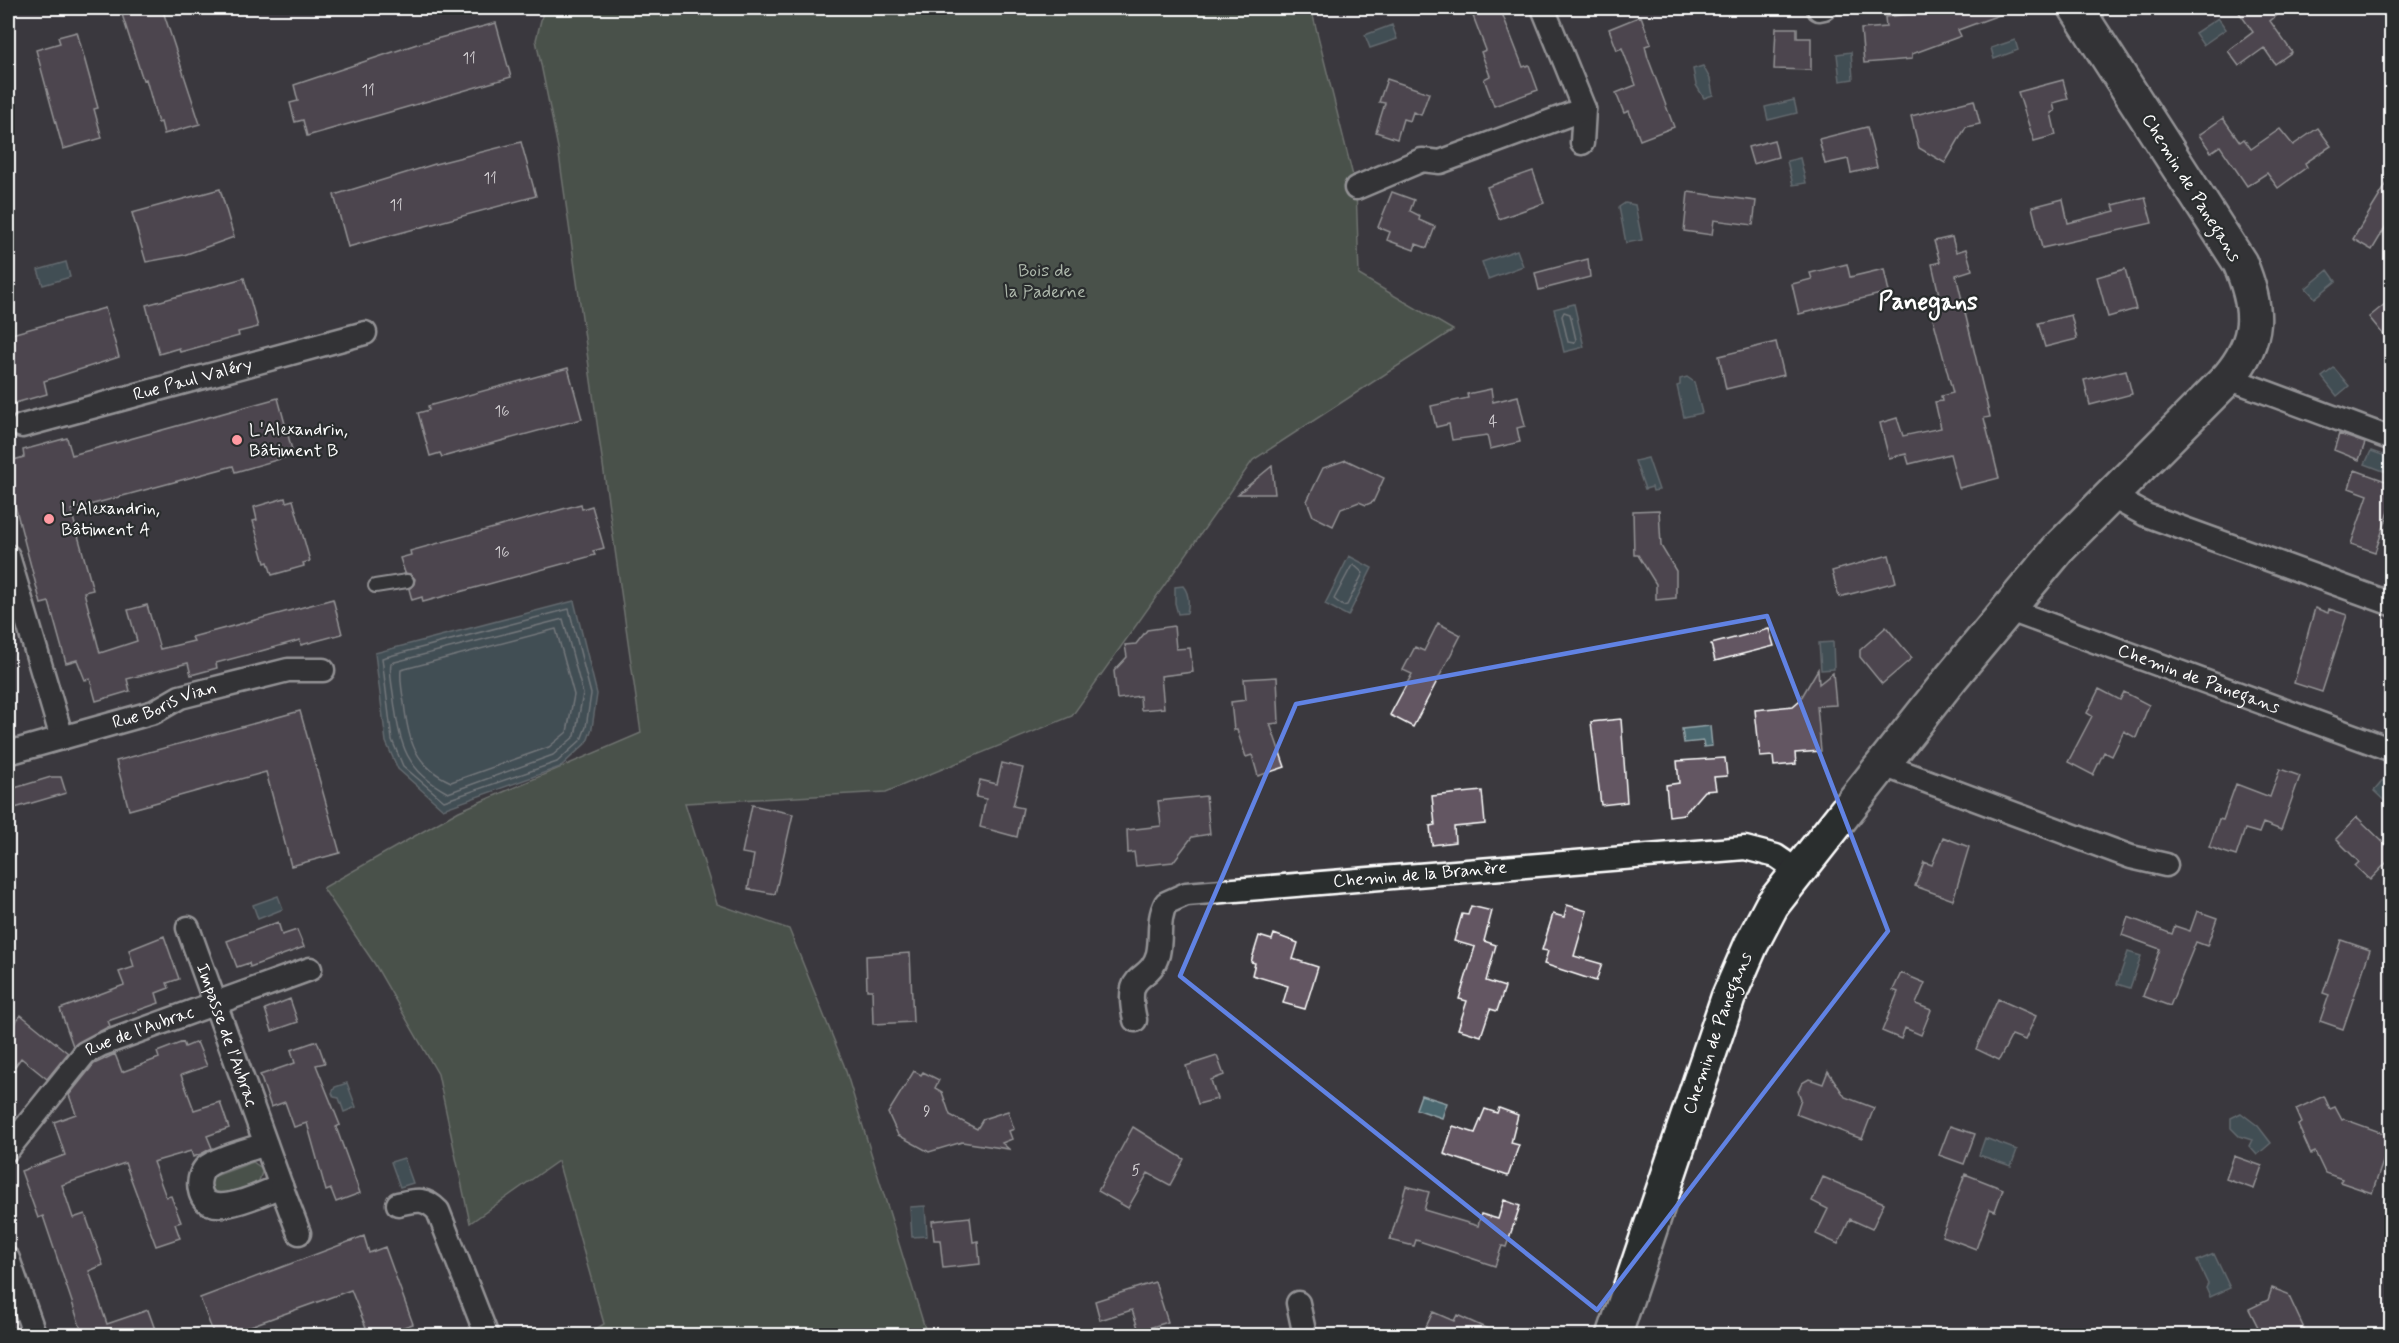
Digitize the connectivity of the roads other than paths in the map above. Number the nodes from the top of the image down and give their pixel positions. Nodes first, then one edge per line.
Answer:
1 (1543, 8) edge
2 (2076, 8) edge
3 (1584, 109) junction
4 (1582, 143) dead end
5 (1356, 188) dead end
6 (365, 333) dead end
7 (2228, 378) junction
8 (12, 429) edge
9 (2391, 439) edge
10 (2109, 495) junction
11 (8, 556) edge
12 (407, 581) dead end
13 (375, 586) dead end
14 (2391, 604) edge
15 (2007, 609) junction
16 (323, 670) dead end
17 (62, 738) junction
18 (2391, 750) edge
19 (8, 753) edge
20 (1883, 765) junction
21 (2166, 865) dead end
22 (1798, 871) junction
23 (188, 928) dead end
24 (310, 969) dead end
25 (216, 1003) junction
26 (1135, 1020) dead end
27 (266, 1144) junction
28 (8, 1149) edge
29 (282, 1186) junction
30 (398, 1204) dead end
31 (298, 1233) dead end
32 (8, 1259) edge
33 (1298, 1303) dead end
34 (35, 1335) edge
35 (487, 1335) edge
36 (1305, 1335) edge
37 (1614, 1335) edge

1 - 3 street
2 - 7 street, Chemin de Panegans
3 - 4 street
3 - 5 street
6 - 8 street, Rue Paul Valéry
7 - 9 street
7 - 10 street, Chemin de Panegans
10 - 14 street
10 - 15 street, Chemin de Panegans
11 - 17 street
12 - 13 lane
15 - 18 street, Chemin de Panegans
15 - 20 street, Chemin de Panegans
16 - 17 street, Rue Boris Vian
17 - 19 street, Rue Boris Vian
20 - 21 street
20 - 22 street, Chemin de Panegans
22 - 26 street, Chemin de la Branère
22 - 37 street, Chemin de Panegans
23 - 25 street, Impasse de l'Aubrac
24 - 25 street, Rue de l'Aubrac
25 - 27 street, Impasse de l'Aubrac
25 - 28 street, Rue de l'Aubrac
27 - 29 street, Impasse de l'Aubrac
27 - 29 street
29 - 31 street, Impasse de l'Aubrac
30 - 35 street
32 - 34 street
33 - 36 street

